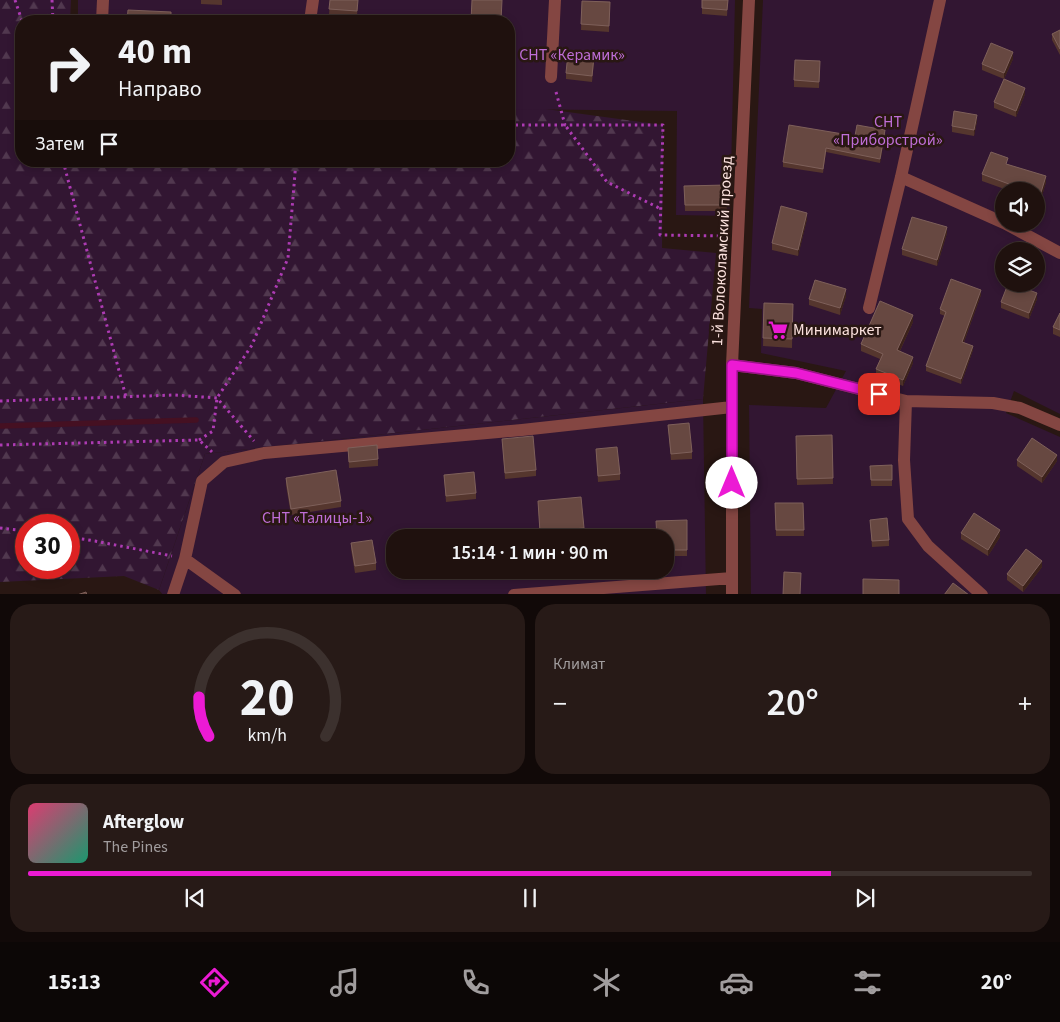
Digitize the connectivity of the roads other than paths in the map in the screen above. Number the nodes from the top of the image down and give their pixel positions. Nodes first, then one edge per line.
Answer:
1 (103, 0) edge
2 (313, 0) edge
3 (554, 0) edge
4 (749, 0) edge
5 (940, 0) edge
6 (102, 15) edge
7 (311, 15) edge
8 (552, 77) road end
9 (901, 177) junction
10 (995, 219) edge
11 (1021, 232) edge
12 (1060, 254) edge
13 (870, 308) dead end
14 (732, 365) junction
15 (906, 401) junction
16 (732, 407) junction
17 (1060, 425) edge
18 (185, 559) junction
19 (732, 578) junction
20 (173, 594) edge
21 (235, 594) edge
22 (514, 594) edge
23 (732, 594) edge
24 (982, 594) edge

1 - 6 street
2 - 7 street
3 - 8 street
4 - 14 street, 1-й Волоколамский проезд
5 - 9 street
9 - 10 street
9 - 13 street
11 - 12 street
14 - 15 street
14 - 16 street, 1-й Волоколамский проезд
15 - 17 street
15 - 24 street
16 - 18 street
16 - 19 street, 1-й Волоколамский проезд
18 - 20 street
18 - 21 street
19 - 22 street
19 - 23 street, 1-й Волоколамский проезд

